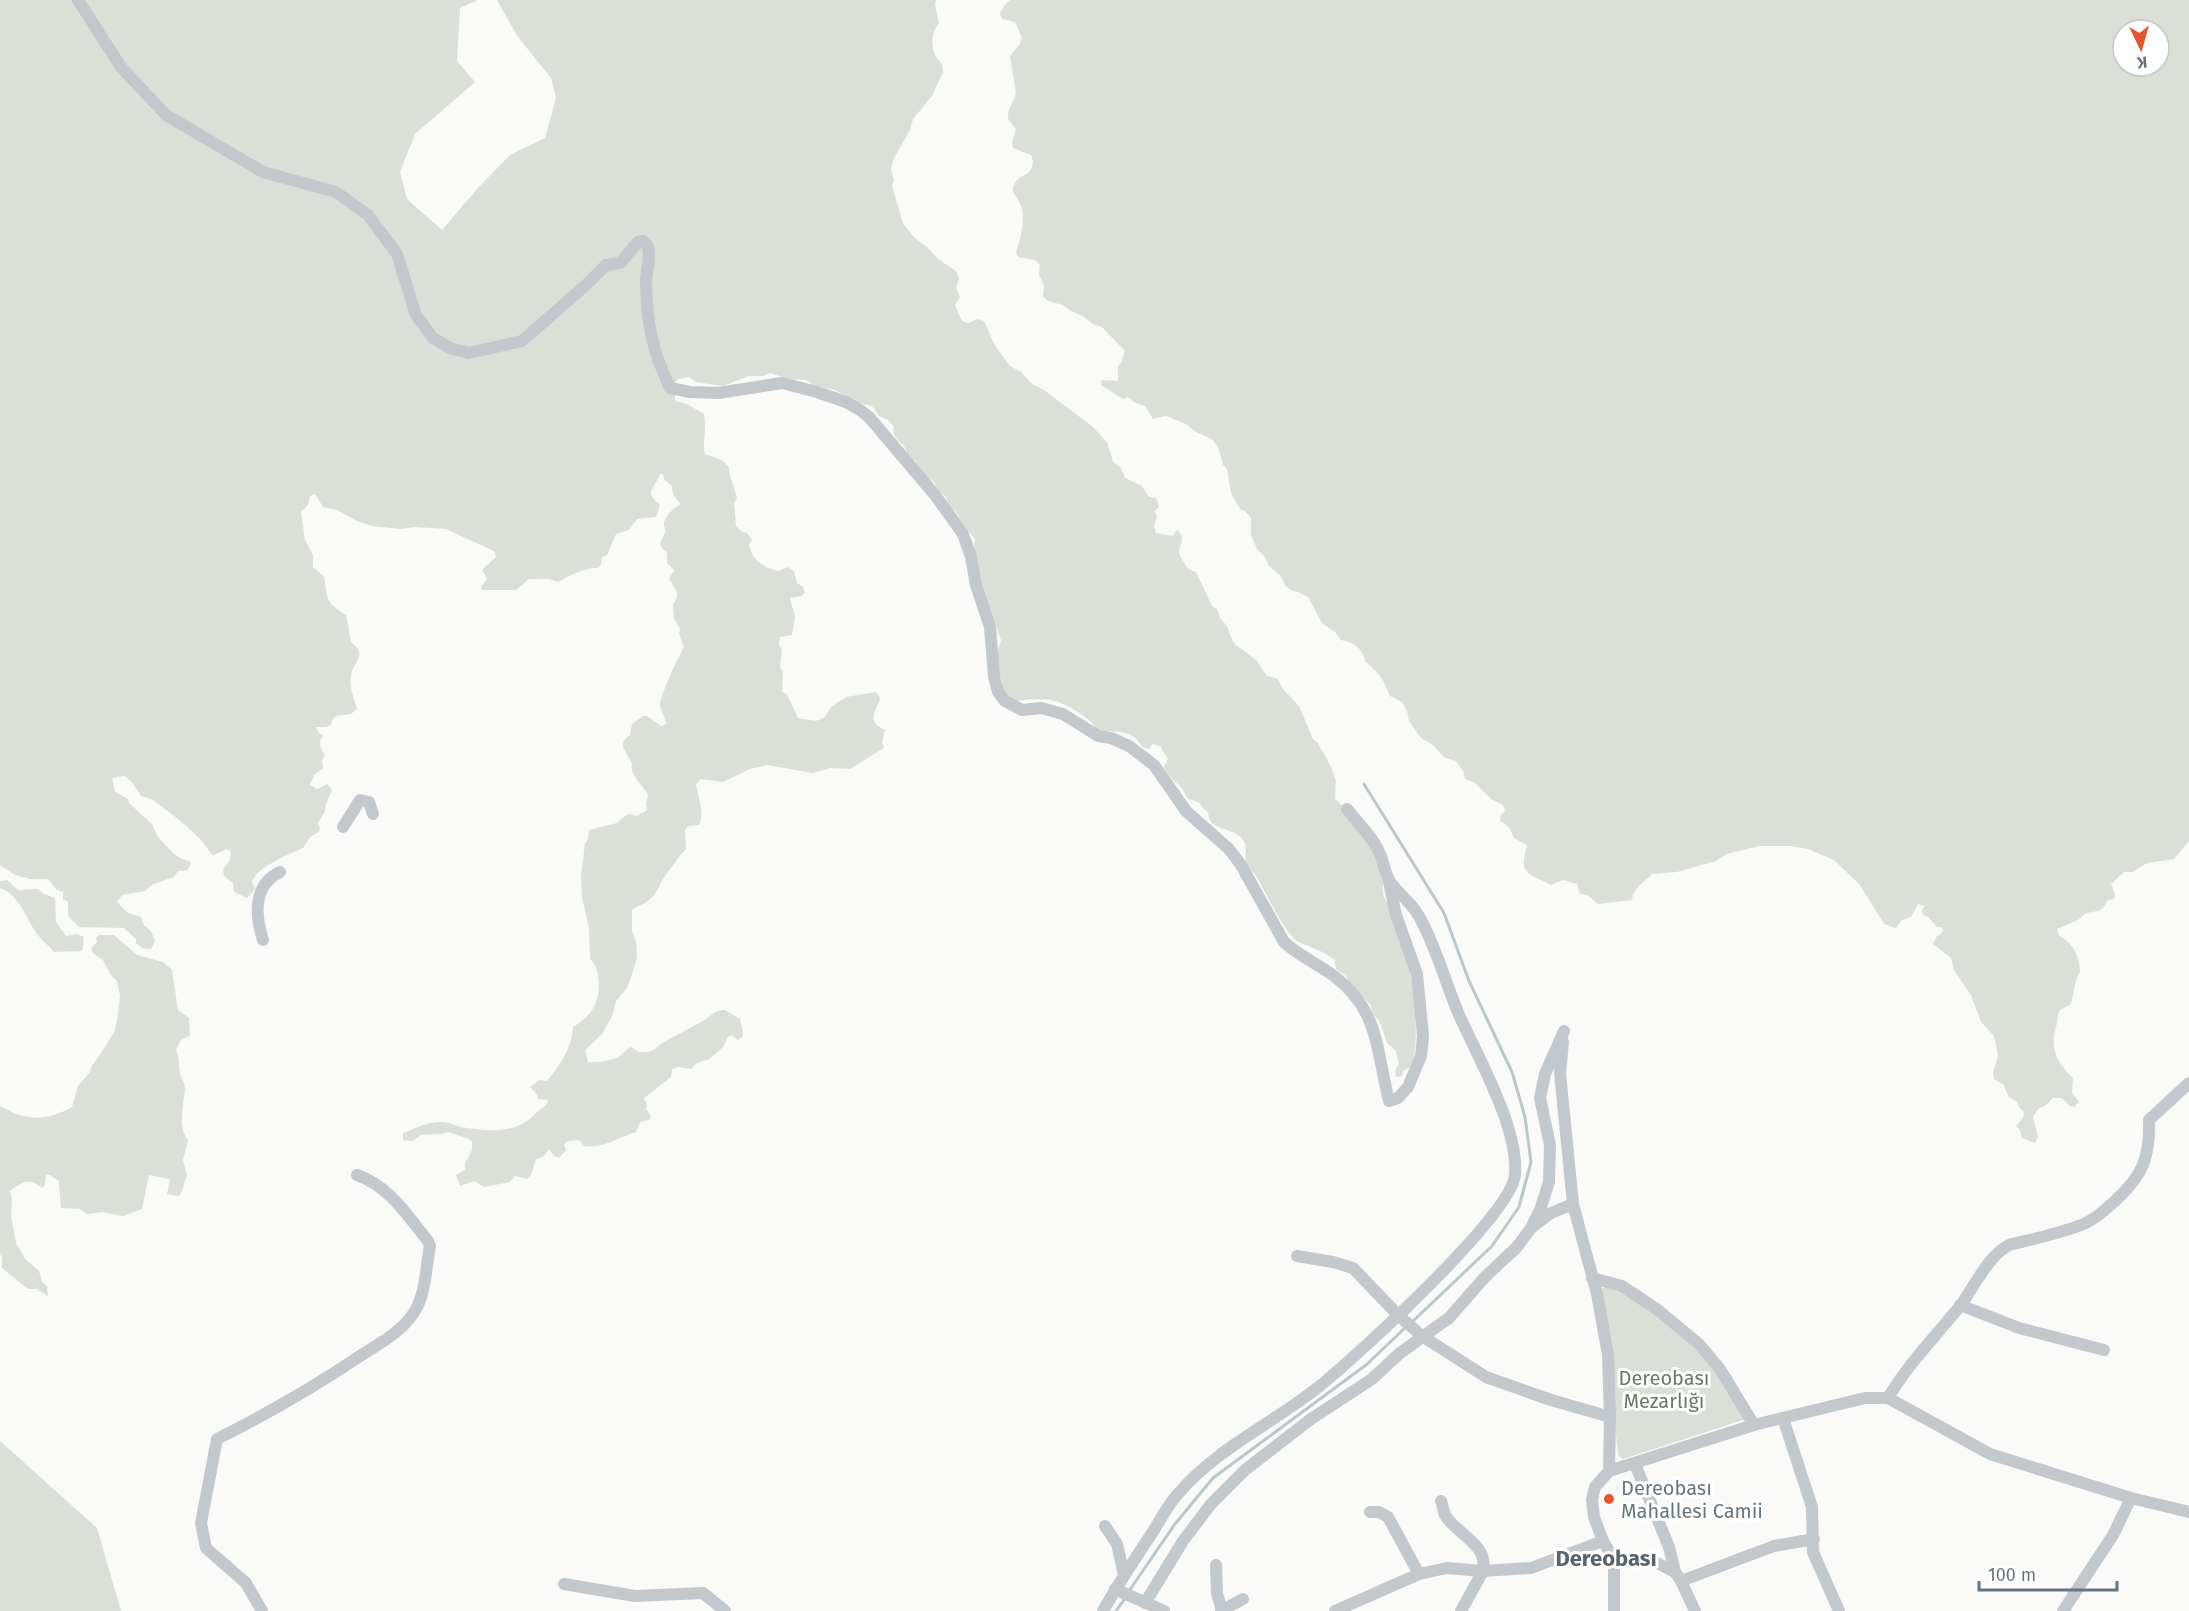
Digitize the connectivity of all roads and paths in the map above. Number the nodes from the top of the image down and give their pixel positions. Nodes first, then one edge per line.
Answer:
1 (78, 0) edge
2 (1347, 809) dead end
3 (373, 814) dead end
4 (343, 827) dead end
5 (280, 872) dead end
6 (1389, 882) junction
7 (263, 940) dead end
8 (2189, 1083) edge
9 (357, 1175) dead end
10 (1573, 1204) junction
11 (1531, 1228) junction
12 (1297, 1256) dead end
13 (1592, 1278) junction
14 (1960, 1305) junction
15 (1398, 1315) junction
16 (1422, 1336) junction
17 (2104, 1350) dead end
18 (1888, 1398) junction
19 (1610, 1416) junction
20 (1783, 1418) junction
21 (1755, 1425) junction
22 (1635, 1464) junction
23 (1609, 1471) junction
24 (2130, 1498) junction
25 (1441, 1501) dead end
26 (1370, 1512) dead end
27 (2189, 1512) edge
28 (1105, 1526) dead end
29 (1814, 1539) junction
30 (1603, 1541) junction
31 (1614, 1560) junction
32 (1216, 1565) dead end
33 (1483, 1571) junction
34 (1419, 1574) junction
35 (1124, 1575) junction
36 (1678, 1576) junction
37 (564, 1584) dead end
38 (1115, 1589) junction
39 (1243, 1599) dead end
40 (1144, 1603) junction
41 (1693, 1610) edge
42 (262, 1611) edge
43 (725, 1611) edge
44 (1103, 1611) edge
45 (1164, 1611) edge
46 (1221, 1611) edge
47 (1335, 1611) edge
48 (1461, 1611) edge
49 (1614, 1611) edge
50 (1839, 1611) edge
51 (2064, 1611) edge

1 - 6 street
2 - 6 street
3 - 4 street
5 - 7 street
6 - 15 street
8 - 14 street
9 - 42 street
10 - 11 street
10 - 11 street
10 - 13 street
11 - 16 street
12 - 15 street
13 - 19 street
13 - 21 street
14 - 17 street
14 - 18 street
15 - 16 street
15 - 35 street
16 - 19 street
16 - 40 street
18 - 20 street
18 - 24 street
19 - 23 street
20 - 21 street
20 - 29 street
21 - 22 street
22 - 23 street
22 - 36 street
23 - 30 street
24 - 27 street
24 - 51 street
25 - 33 street
26 - 34 street
28 - 35 street
29 - 36 street
29 - 50 street
30 - 31 street
30 - 33 street
31 - 36 street
31 - 49 street
32 - 46 street
33 - 34 street
33 - 48 street
34 - 47 street
35 - 38 street
36 - 41 street
37 - 43 street
38 - 40 street
38 - 44 street
39 - 46 street
40 - 45 street

